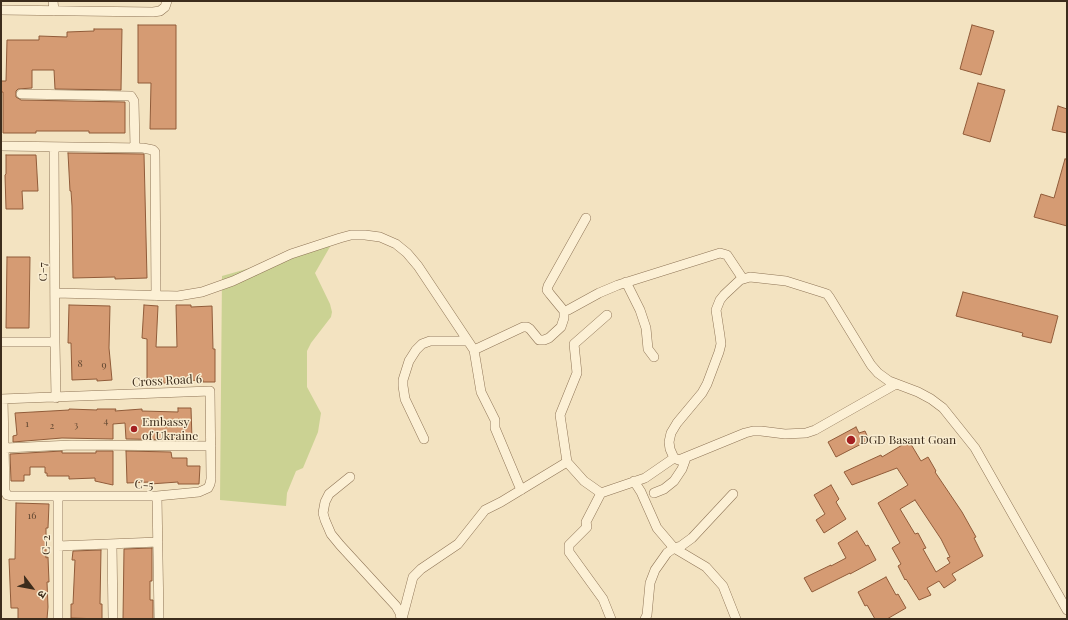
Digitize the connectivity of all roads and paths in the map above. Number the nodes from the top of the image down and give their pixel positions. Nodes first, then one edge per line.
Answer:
1 (53, 1) edge
2 (167, 1) edge
3 (1, 10) edge
4 (54, 11) junction
5 (21, 94) dead end
6 (1, 146) edge
7 (54, 147) junction
8 (134, 148) junction
9 (586, 218) dead end
10 (743, 279) junction
11 (626, 282) junction
12 (55, 293) junction
13 (156, 296) junction
14 (564, 311) junction
15 (607, 315) dead end
16 (467, 340) junction
17 (1, 342) edge
18 (55, 342) junction
19 (474, 350) junction
20 (654, 357) dead end
21 (896, 384) junction
22 (56, 398) junction
23 (2, 400) edge
24 (424, 439) dead end
25 (211, 446) junction
26 (5, 448) junction
27 (674, 458) junction
28 (686, 458) junction
29 (567, 462) junction
30 (350, 477) dead end
31 (634, 481) junction
32 (521, 490) junction
33 (601, 493) junction
34 (654, 493) dead end
35 (733, 494) dead end
36 (58, 496) junction
37 (157, 496) junction
38 (158, 542) junction
39 (112, 544) junction
40 (58, 546) junction
41 (674, 548) junction
42 (1067, 610) edge
43 (58, 619) edge
44 (113, 619) edge
45 (159, 619) edge
46 (402, 619) edge
47 (611, 619) edge
48 (645, 619) edge
49 (736, 619) edge

1 - 4 street
2 - 4 street
3 - 4 street
5 - 8 street
6 - 7 street
7 - 8 street
7 - 12 street, C-7
8 - 13 street
9 - 14 street
10 - 11 street
10 - 21 street
10 - 27 street
11 - 14 street
11 - 20 street
12 - 13 street
12 - 18 street, C-7
13 - 16 street
14 - 19 street
15 - 29 street
16 - 19 street
16 - 24 street
17 - 18 street
18 - 22 street, C-7
19 - 32 street
21 - 28 street
21 - 42 street
22 - 23 street, Cross Road 6
22 - 25 street, Cross Road 6
23 - 26 street
25 - 26 street
25 - 37 street, Cross Road 6
26 - 36 street, C-5
27 - 28 street
27 - 31 street
28 - 34 street
29 - 32 street
29 - 33 street
30 - 46 street
31 - 33 street
31 - 41 street
32 - 46 street
33 - 47 street
35 - 41 street
36 - 37 street, C-5
36 - 40 street, C-2
37 - 38 street, C-5
38 - 39 street
38 - 45 street, C-5
39 - 40 street
39 - 44 street
40 - 43 street, C-2
41 - 48 street
41 - 49 street

